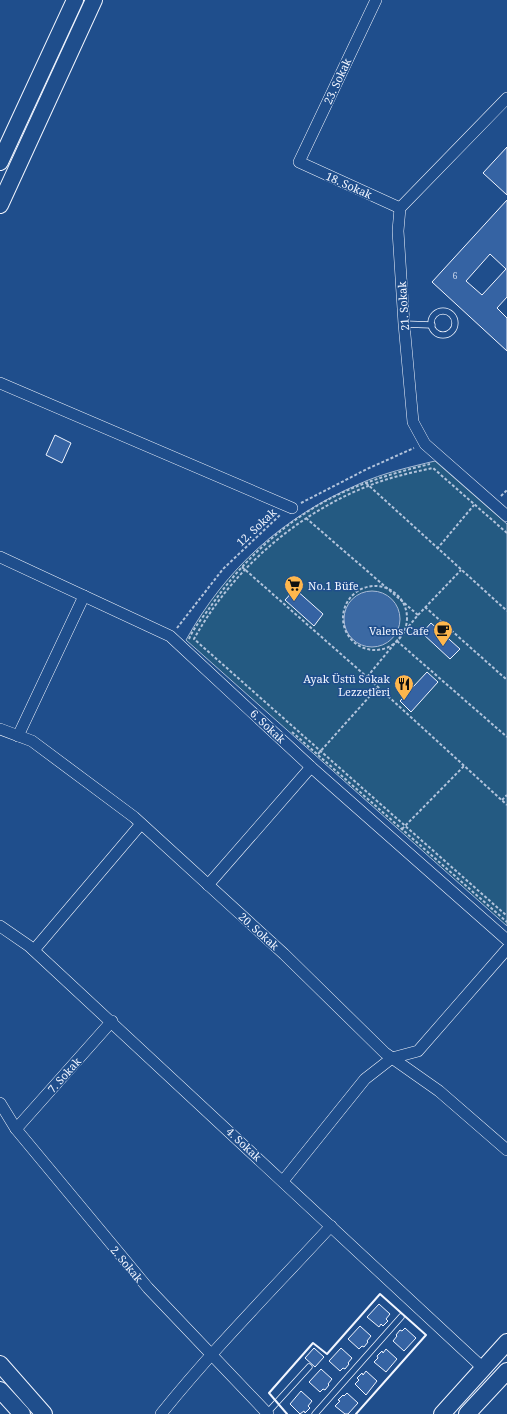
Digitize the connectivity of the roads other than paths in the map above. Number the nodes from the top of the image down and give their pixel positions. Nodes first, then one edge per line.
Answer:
1 (75, 0) edge
2 (94, 0) edge
3 (376, 0) edge
4 (507, 98) edge
5 (0, 162) edge
6 (299, 162) joint
7 (0, 204) edge
8 (400, 208) junction
9 (404, 324) junction
10 (432, 325) junction
11 (0, 383) edge
12 (292, 508) road end
13 (507, 516) edge
14 (0, 557) edge
15 (84, 596) junction
16 (0, 729) edge
17 (18, 736) junction
18 (311, 767) junction
19 (141, 824) junction
20 (208, 884) junction
21 (0, 926) edge
22 (507, 940) edge
23 (507, 949) edge
24 (34, 950) junction
25 (112, 1021) junction
26 (392, 1058) junction
27 (0, 1103) edge
28 (16, 1129) junction
29 (507, 1150) edge
30 (283, 1181) junction
31 (331, 1226) junction
32 (401, 1317) dead end
33 (507, 1342) edge
34 (211, 1355) junction
35 (0, 1364) edge
36 (309, 1366) dead end
37 (483, 1368) junction
38 (507, 1370) edge
39 (0, 1390) edge
40 (267, 1413) edge
41 (22, 1414) edge
42 (44, 1414) edge
43 (161, 1414) edge
44 (315, 1414) edge
45 (442, 1414) edge
46 (467, 1414) edge

1 - 5 main road
2 - 7 main road
3 - 6 street, 23. Sokak
4 - 8 street
6 - 8 street, 18. Sokak
8 - 9 street, 21. Sokak
9 - 10 lane
9 - 13 street, 21. Sokak
10 - 10 lane
11 - 12 street
14 - 15 street, 6. Sokak
15 - 17 street
15 - 18 street, 6. Sokak
16 - 17 street, 20. Sokak
17 - 19 street, 20. Sokak
18 - 20 street
18 - 22 street, 6. Sokak
19 - 20 street, 20. Sokak
19 - 24 street
20 - 26 street, 20. Sokak
21 - 24 street, 4. Sokak
23 - 26 street
24 - 25 street, 4. Sokak
25 - 28 street, 7. Sokak
25 - 30 street, 4. Sokak
26 - 29 street, 20. Sokak
26 - 30 street
27 - 28 street, 2. Sokak
28 - 34 street, 2. Sokak
30 - 31 street, 4. Sokak
31 - 34 street
31 - 37 street, 4. Sokak
32 - 44 lane
33 - 37 main road
34 - 40 street, 2. Sokak
34 - 43 street
35 - 42 main road
36 - 40 lane
37 - 45 main road
38 - 46 main road
39 - 41 main road

